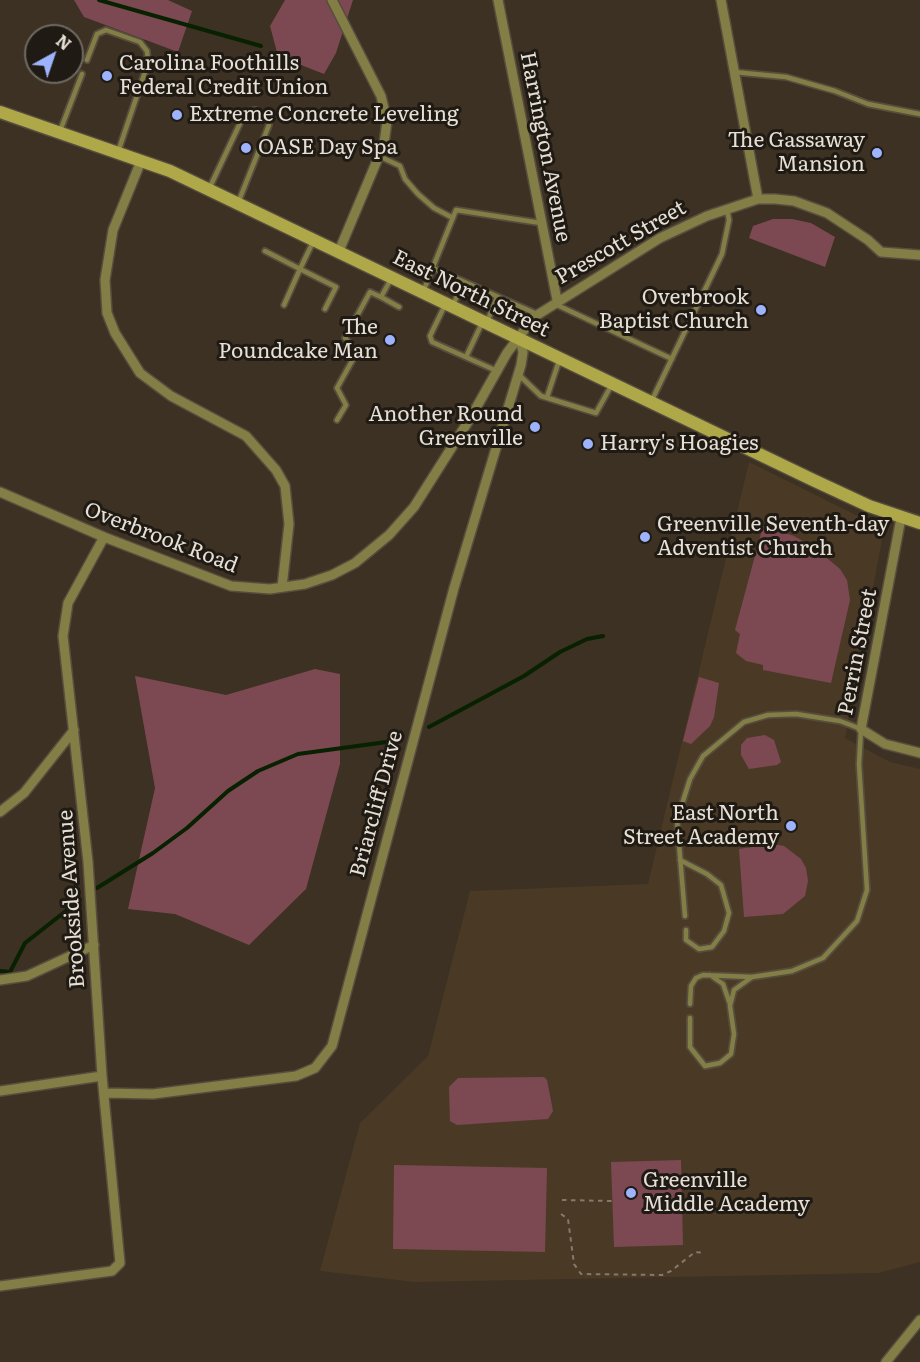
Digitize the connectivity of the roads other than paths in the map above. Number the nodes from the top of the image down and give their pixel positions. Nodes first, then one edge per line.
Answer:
1 (332, 0) edge
2 (498, 0) edge
3 (721, 0) edge
4 (87, 60) dead end
5 (734, 72) junction
6 (78, 84) edge
7 (0, 112) edge
8 (920, 114) edge
9 (60, 132) junction
10 (118, 152) junction
11 (379, 156) junction
12 (141, 161) junction
13 (209, 189) junction
14 (758, 200) junction
15 (238, 203) junction
16 (727, 209) junction
17 (453, 218) junction
18 (542, 223) junction
19 (315, 239) junction
20 (265, 251) dead end
21 (339, 251) junction
22 (920, 255) edge
23 (433, 268) junction
24 (300, 269) junction
25 (393, 277) junction
26 (465, 282) junction
27 (423, 292) junction
28 (381, 297) junction
29 (497, 297) junction
30 (555, 302) junction
31 (284, 305) dead end
32 (449, 305) junction
33 (399, 307) dead end
34 (325, 309) dead end
35 (538, 314) junction
36 (485, 322) junction
37 (520, 339) junction
38 (466, 357) junction
39 (560, 358) junction
40 (672, 359) junction
41 (497, 371) junction
42 (518, 374) junction
43 (612, 383) junction
44 (547, 397) junction
45 (651, 402) junction
46 (337, 420) dead end
47 (0, 492) edge
48 (901, 518) junction
49 (920, 523) edge
50 (104, 537) junction
51 (282, 587) junction
52 (861, 729) junction
53 (74, 730) junction
54 (920, 753) edge
55 (0, 812) edge
56 (680, 860) junction
57 (685, 916) dead end
58 (686, 930) dead end
59 (94, 945) junction
60 (709, 974) junction
61 (752, 978) junction
62 (0, 980) edge
63 (690, 1004) dead end
64 (730, 1006) junction
65 (690, 1018) dead end
66 (102, 1076) junction
67 (0, 1091) edge
68 (104, 1094) junction
69 (0, 1286) edge
70 (920, 1320) edge
71 (886, 1362) edge

1 - 11 street
2 - 18 street, Harrington Avenue
3 - 5 street
4 - 10 lane
5 - 8 lane
5 - 14 street
6 - 9 lane
7 - 9 main road, East North Street
9 - 10 main road, East North Street
10 - 12 main road, East North Street
11 - 17 lane
11 - 21 street
12 - 13 main road, East North Street
12 - 51 street
13 - 15 main road, East North Street
13 - 15 lane
14 - 16 street, Prescott Street
14 - 22 street, Prescott Street
15 - 19 main road, East North Street
16 - 30 street, Prescott Street
16 - 40 lane
17 - 18 lane
17 - 23 lane
18 - 30 street, Harrington Avenue
19 - 21 main road, East North Street
19 - 24 lane
20 - 24 lane
21 - 25 main road, East North Street
23 - 26 lane
23 - 27 lane
24 - 31 lane
24 - 34 lane
25 - 27 main road, East North Street
25 - 28 lane
26 - 29 lane
26 - 32 lane
27 - 32 main road, East North Street
28 - 33 lane
28 - 46 lane
29 - 35 lane
29 - 36 lane
30 - 35 street, Prescott Street
30 - 40 lane
32 - 36 main road, East North Street
32 - 38 lane
35 - 37 street, Prescott Street
36 - 37 main road, East North Street
36 - 38 lane
37 - 39 main road, East North Street
37 - 41 street, Overbrook Road
37 - 42 street, Briarcliff Drive
38 - 41 lane
39 - 43 main road, East North Street
39 - 44 lane
40 - 45 lane
41 - 51 street, Overbrook Road
42 - 44 lane
42 - 68 street, Briarcliff Drive
43 - 44 lane
43 - 45 main road, East North Street
45 - 48 main road, East North Street
47 - 50 street, Overbrook Road
48 - 49 main road, East North Street
48 - 52 street, Perrin Street
50 - 51 street, Overbrook Road
50 - 53 street, Brookside Avenue
52 - 54 street, Perrin Street
52 - 56 lane
52 - 61 lane
53 - 55 street
53 - 59 street, Brookside Avenue
56 - 57 lane
56 - 58 lane
59 - 62 street
59 - 66 street, Brookside Avenue
60 - 61 lane
60 - 63 lane
60 - 64 lane
61 - 64 lane
64 - 65 lane
66 - 67 street
66 - 68 street, Brookside Avenue
68 - 69 street, Brookside Avenue
70 - 71 street

